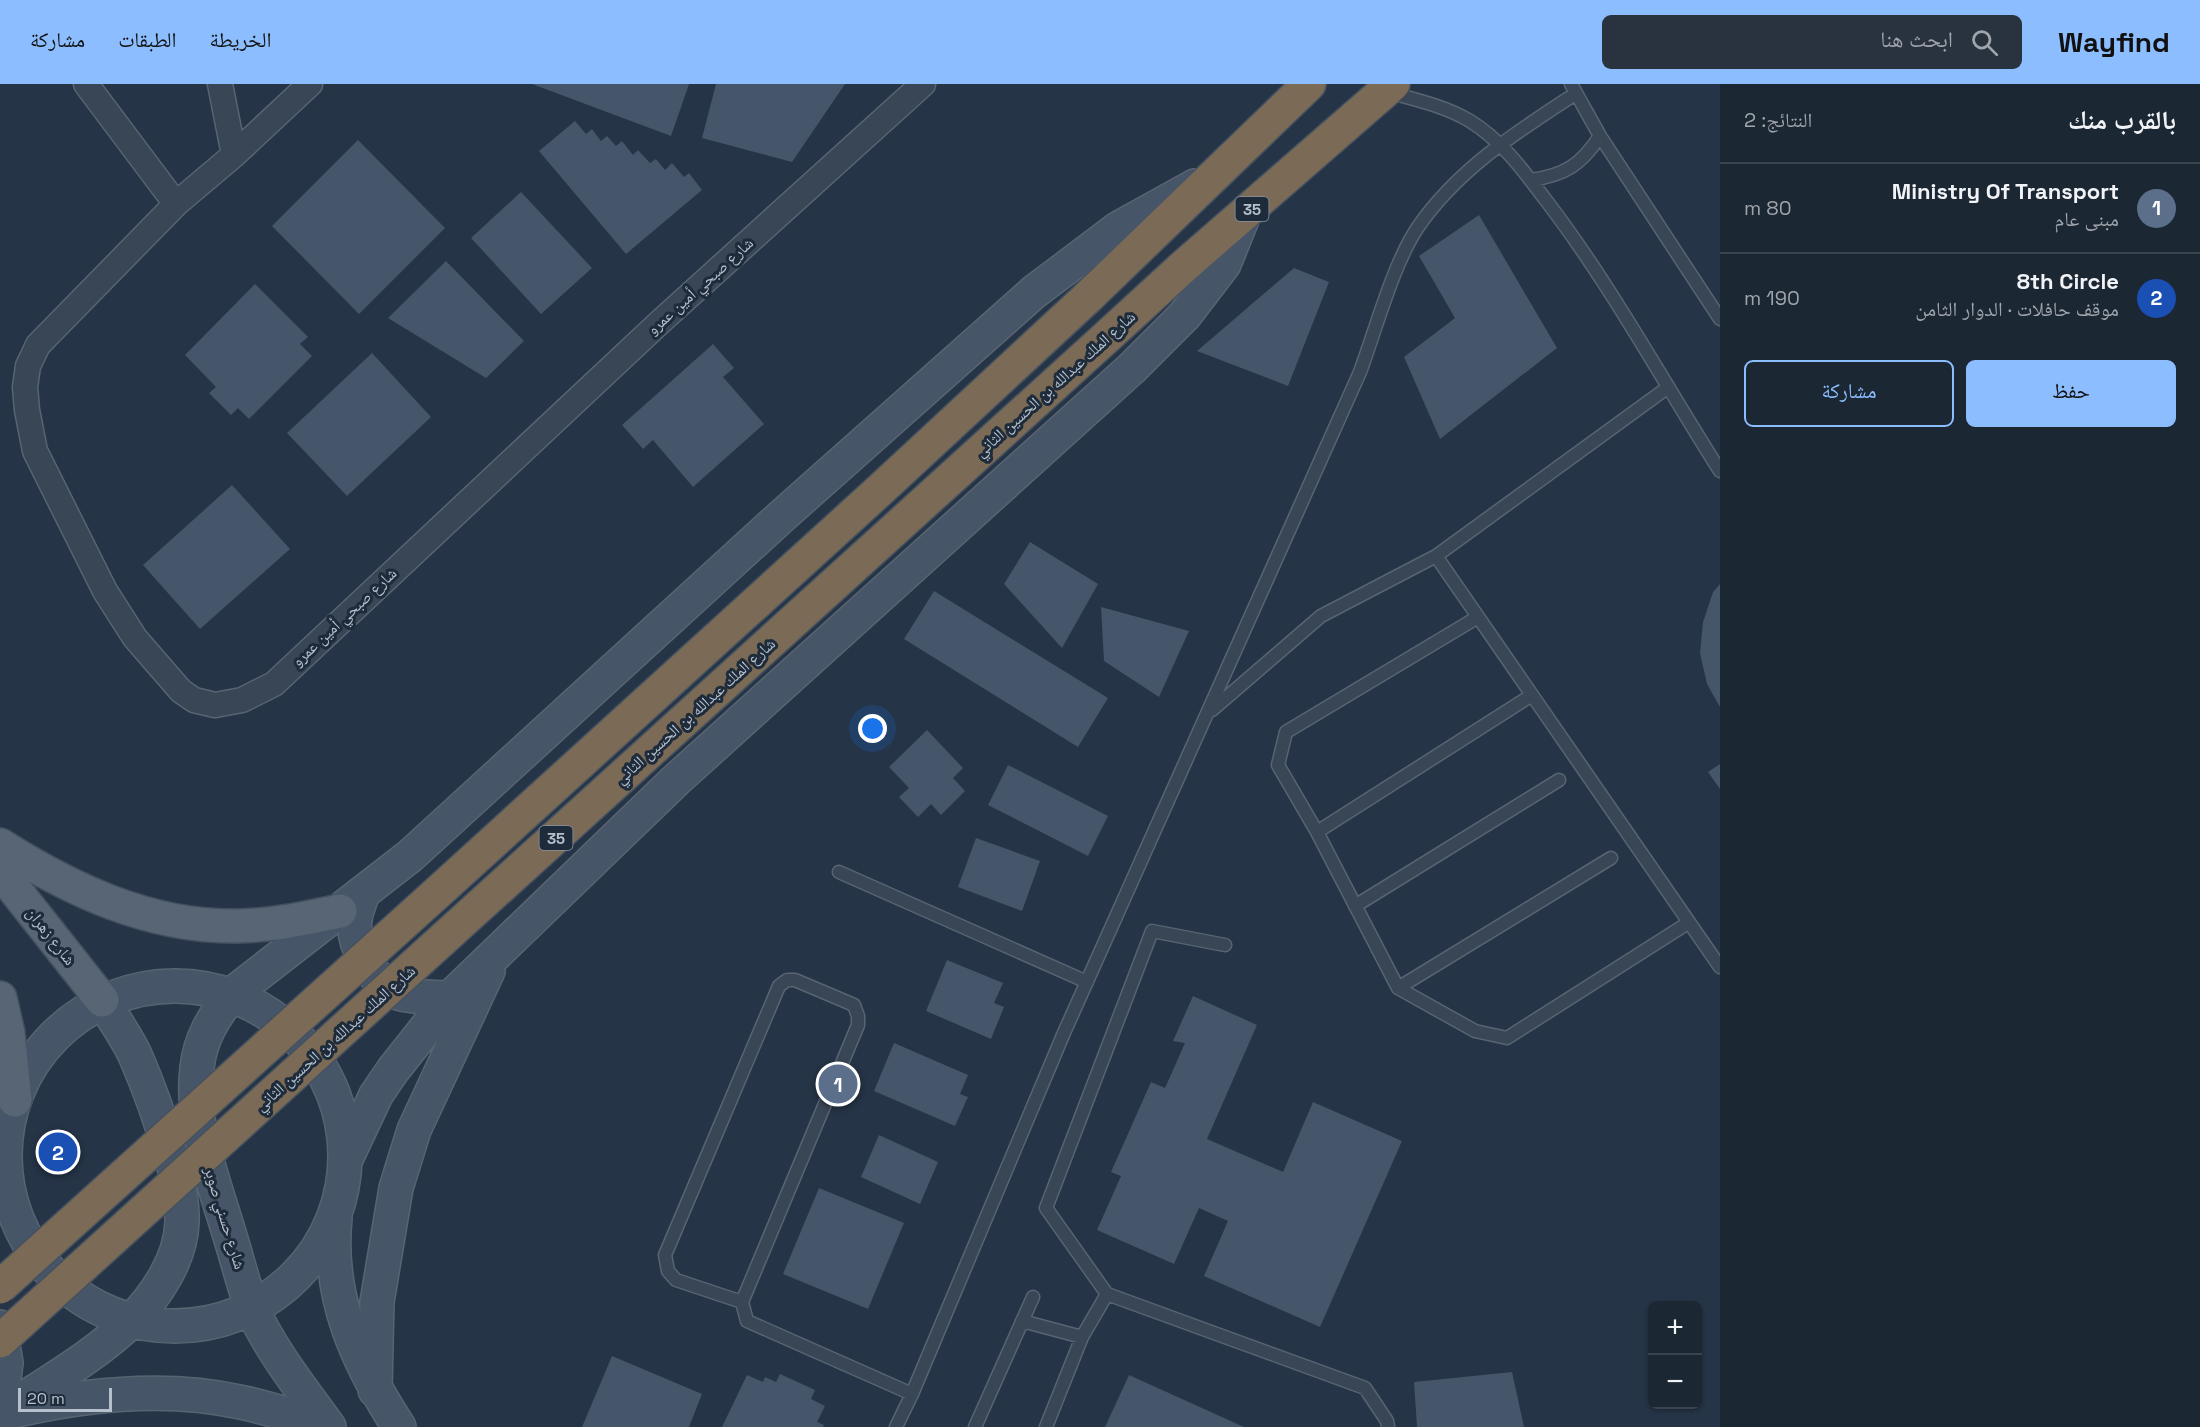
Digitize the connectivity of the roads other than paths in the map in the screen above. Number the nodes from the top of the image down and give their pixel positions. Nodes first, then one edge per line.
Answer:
1 (86, 84) edge
2 (220, 84) edge
3 (310, 84) edge
4 (923, 84) edge
5 (1309, 84) edge
6 (1389, 87) edge
7 (1573, 89) edge
8 (1600, 136) junction
9 (1500, 144) junction
10 (234, 155) junction
11 (1214, 175) junction
12 (1531, 180) junction
13 (176, 204) junction
14 (1243, 217) junction
15 (1720, 320) edge
16 (1667, 388) junction
17 (1720, 471) edge
18 (1436, 555) junction
19 (1478, 617) junction
20 (1532, 695) junction
21 (1209, 712) junction
22 (1559, 780) dead end
23 (1317, 831) junction
24 (0, 845) edge
25 (1611, 858) dead end
26 (0, 871) edge
27 (839, 872) dead end
28 (352, 902) junction
29 (1355, 906) junction
30 (1688, 923) junction
31 (1225, 945) dead end
32 (496, 955) junction
33 (1720, 967) edge
34 (1087, 982) junction
35 (1398, 988) junction
36 (231, 995) junction
37 (0, 998) edge
38 (450, 998) junction
39 (102, 1000) junction
40 (15, 1100) junction
41 (3, 1159) edge
42 (345, 1161) junction
43 (335, 1214) junction
44 (0, 1287) edge
45 (1107, 1294) junction
46 (1033, 1297) dead end
47 (742, 1302) junction
48 (253, 1308) junction
49 (131, 1321) junction
50 (1022, 1321) junction
51 (0, 1327) edge
52 (1082, 1336) junction
53 (0, 1341) edge
54 (375, 1390) junction
55 (912, 1394) junction
56 (0, 1408) edge
57 (0, 1414) edge
58 (328, 1427) edge
59 (399, 1427) edge
60 (896, 1427) edge
61 (975, 1427) edge
62 (1046, 1427) edge
63 (1388, 1427) edge

1 - 13 street
2 - 10 street
3 - 10 street, شارع صبحي أمين عمرو
4 - 13 street, شارع صبحي أمين عمرو
5 - 11 highway, 35
6 - 9 lane
6 - 14 highway, شارع الملك عبدالله بن الحسين الثاني / 35
7 - 8 lane
7 - 9 lane
8 - 12 lane
8 - 15 lane
9 - 12 lane
9 - 21 lane
10 - 13 street, شارع صبحي أمين عمرو
11 - 28 main road, شارع حسني صوبر
11 - 44 highway, 35, bridge
12 - 16 lane
14 - 32 main road
14 - 53 highway, شارع الملك عبدالله بن الحسين الثاني / 35, bridge
16 - 17 lane
16 - 18 lane
18 - 19 lane
18 - 21 lane
19 - 20 lane
19 - 23 lane
20 - 23 lane
20 - 30 lane
21 - 34 lane
22 - 29 lane
23 - 29 lane
24 - 28 main road
25 - 35 lane
26 - 39 main road, شارع زهران
27 - 34 lane
28 - 36 main road, شارع حسني صوبر
28 - 38 main road
29 - 35 lane
30 - 33 lane
30 - 35 lane
31 - 45 lane
32 - 38 main road
32 - 54 main road
34 - 55 lane
36 - 39 main road
36 - 42 main road
36 - 48 main road, شارع حسني صوبر
37 - 40 main road
38 - 42 main road
39 - 40 main road
39 - 49 main road
40 - 41 main road
41 - 49 main road
42 - 43 main road
43 - 48 main road
43 - 54 main road
45 - 52 lane
45 - 63 lane
46 - 50 lane
47 - 47 lane
47 - 55 lane
48 - 49 main road
48 - 58 main road, شارع حسني صوبر
49 - 57 main road
50 - 52 lane
50 - 61 lane
51 - 56 main road
52 - 62 lane
54 - 59 main road
55 - 60 lane
57 - 58 main road

